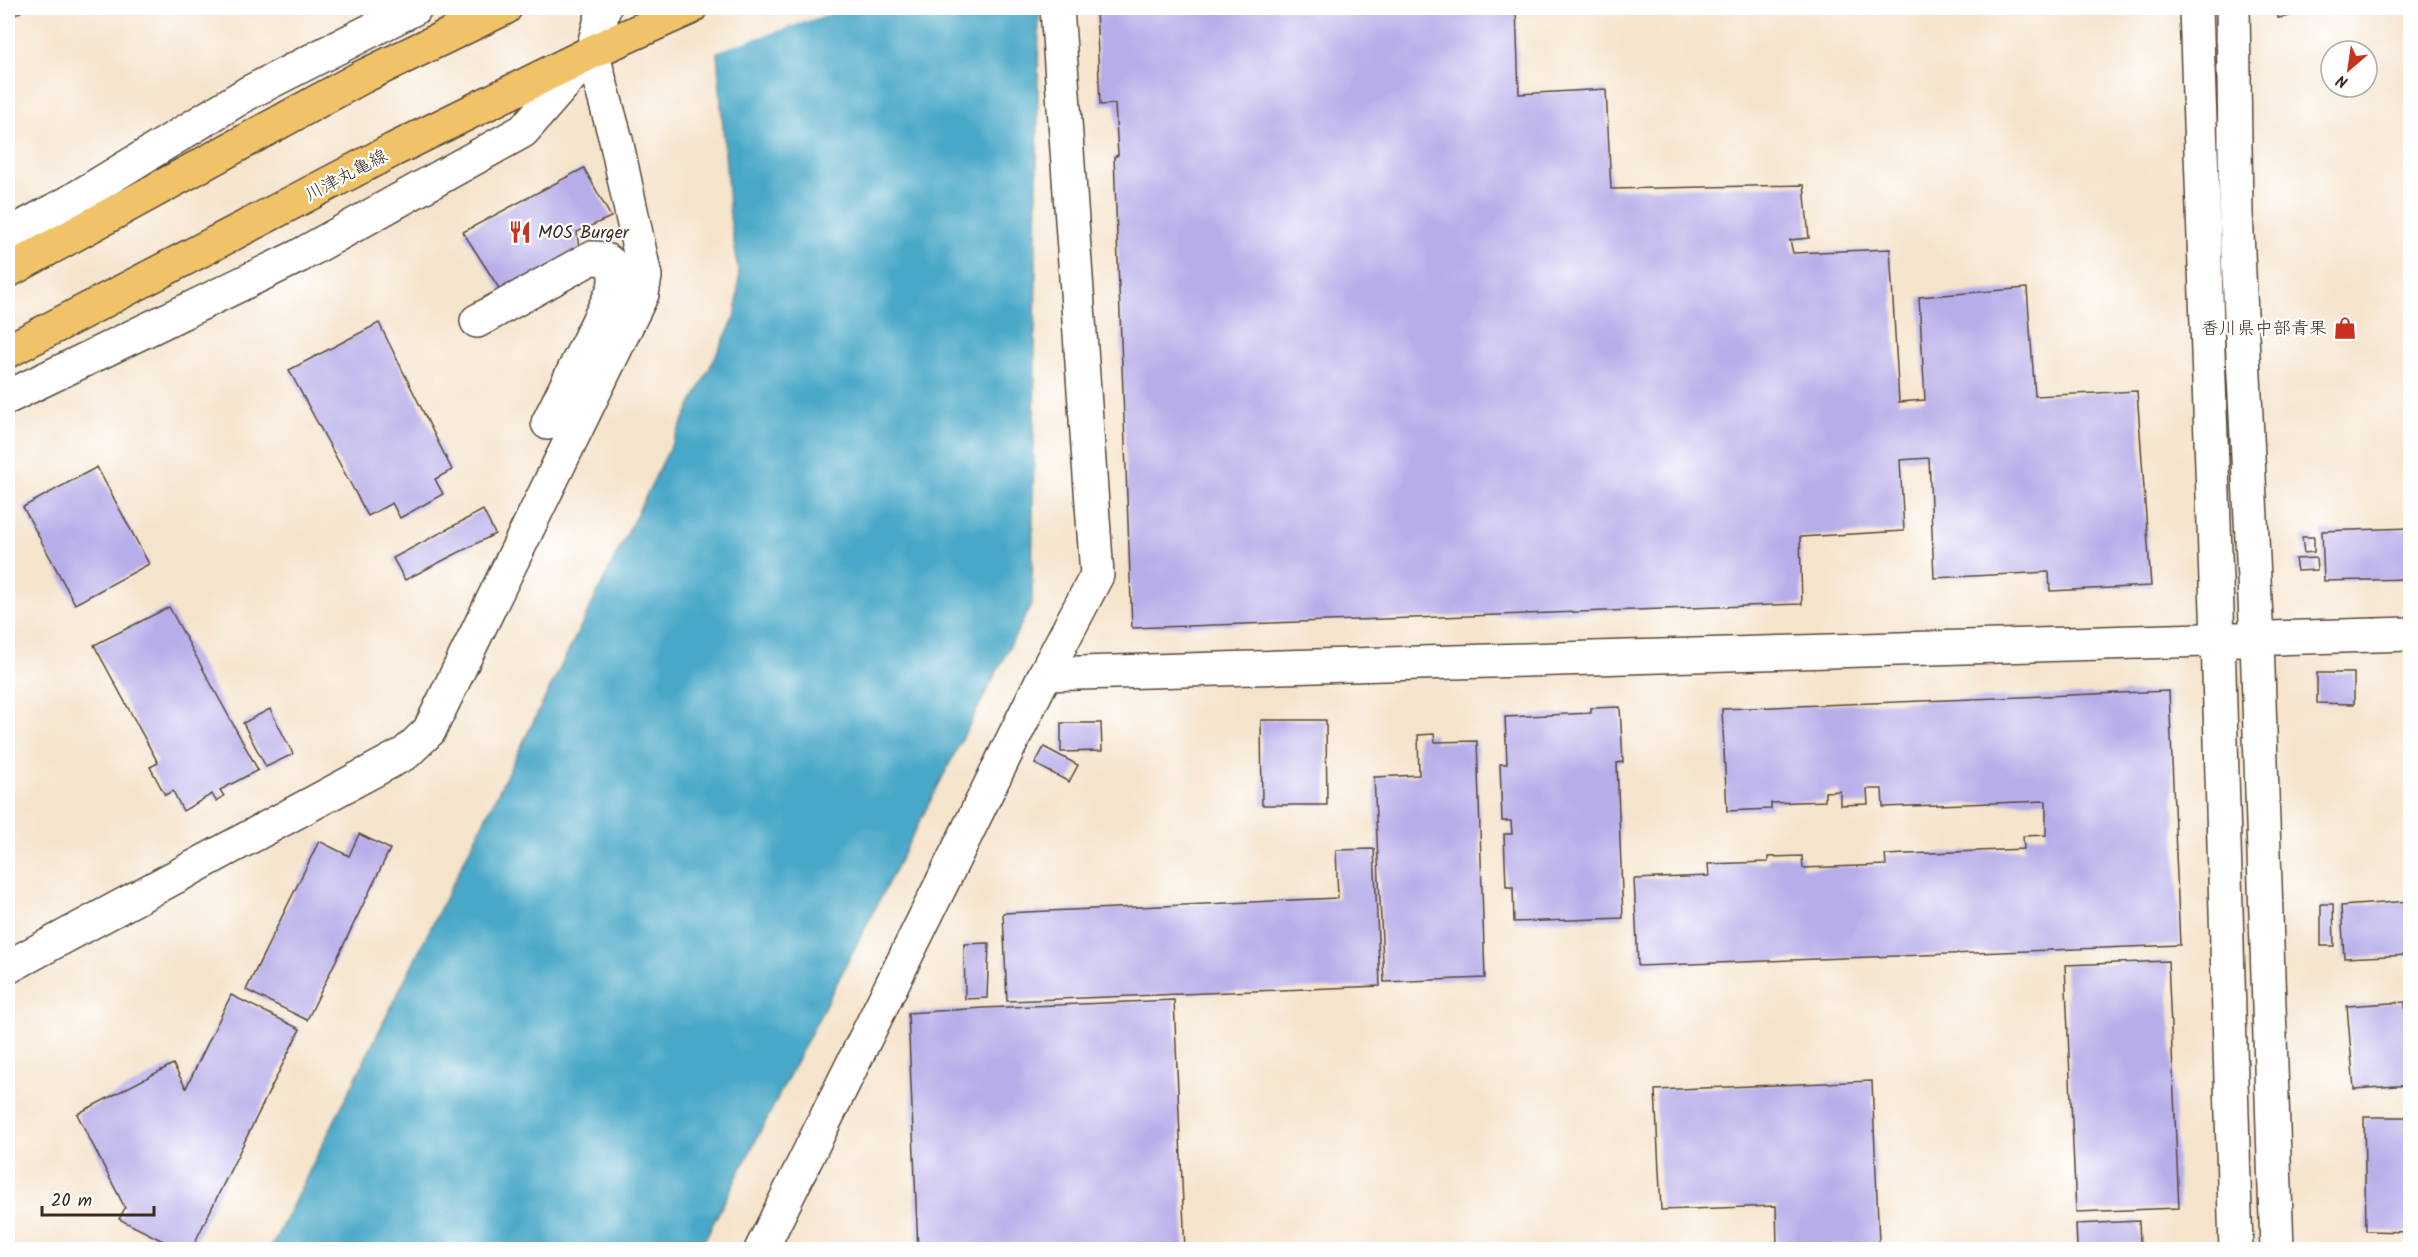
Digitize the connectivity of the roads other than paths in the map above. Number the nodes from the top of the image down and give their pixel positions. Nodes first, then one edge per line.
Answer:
1 (415, 8) edge
2 (505, 8) edge
3 (604, 8) edge
4 (1057, 8) edge
5 (2196, 8) edge
6 (2233, 8) edge
7 (686, 9) edge
8 (592, 52) junction
9 (8, 235) edge
10 (8, 271) edge
11 (477, 321) dead end
12 (8, 351) edge
13 (8, 397) edge
14 (548, 423) dead end
15 (2410, 634) edge
16 (2218, 639) junction
17 (2257, 640) junction
18 (1045, 674) junction
19 (8, 967) edge
20 (761, 1250) edge
21 (2236, 1250) edge
22 (2277, 1250) edge

1 - 9 street
2 - 10 main road
3 - 8 street
4 - 18 street
5 - 16 street
6 - 17 street
7 - 8 main road, 川津丸亀線
8 - 12 main road, 川津丸亀線
8 - 13 street
8 - 19 street
11 - 14 street
15 - 17 street
16 - 17 street
16 - 18 street
16 - 21 street
17 - 22 street
18 - 20 street

